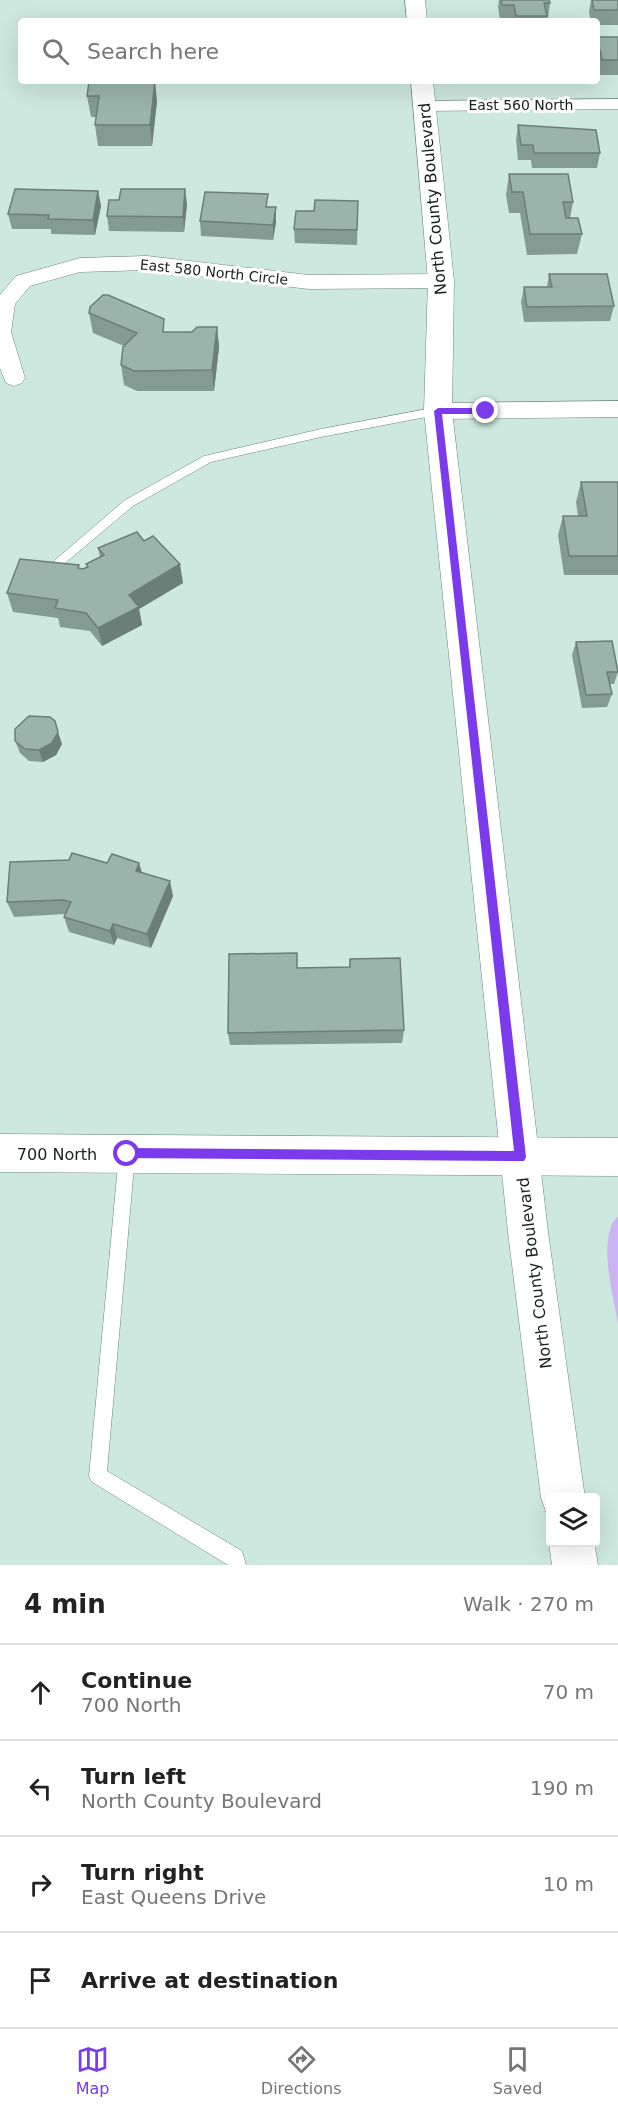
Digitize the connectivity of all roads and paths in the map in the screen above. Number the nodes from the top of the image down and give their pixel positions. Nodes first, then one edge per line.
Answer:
1 (415, 0) edge
2 (417, 18) edge
3 (423, 93) edge
4 (618, 105) edge
5 (441, 281) junction
6 (14, 378) dead end
7 (618, 409) edge
8 (438, 411) junction
9 (60, 561) edge
10 (0, 1153) edge
11 (127, 1154) junction
12 (618, 1156) edge
13 (520, 1157) junction
14 (562, 1493) edge
15 (572, 1547) edge
16 (237, 1565) edge
17 (575, 1565) edge

1 - 2 main road
3 - 4 street, East 560 North
3 - 5 main road, North County Boulevard
5 - 6 street, East 580 North Circle
5 - 8 main road, North County Boulevard
7 - 8 street
8 - 9 lane
8 - 13 main road, North County Boulevard
10 - 11 main road, 700 North
11 - 13 main road, 700 North
11 - 16 lane
12 - 13 main road, 700 North
13 - 14 main road, North County Boulevard
15 - 17 main road

